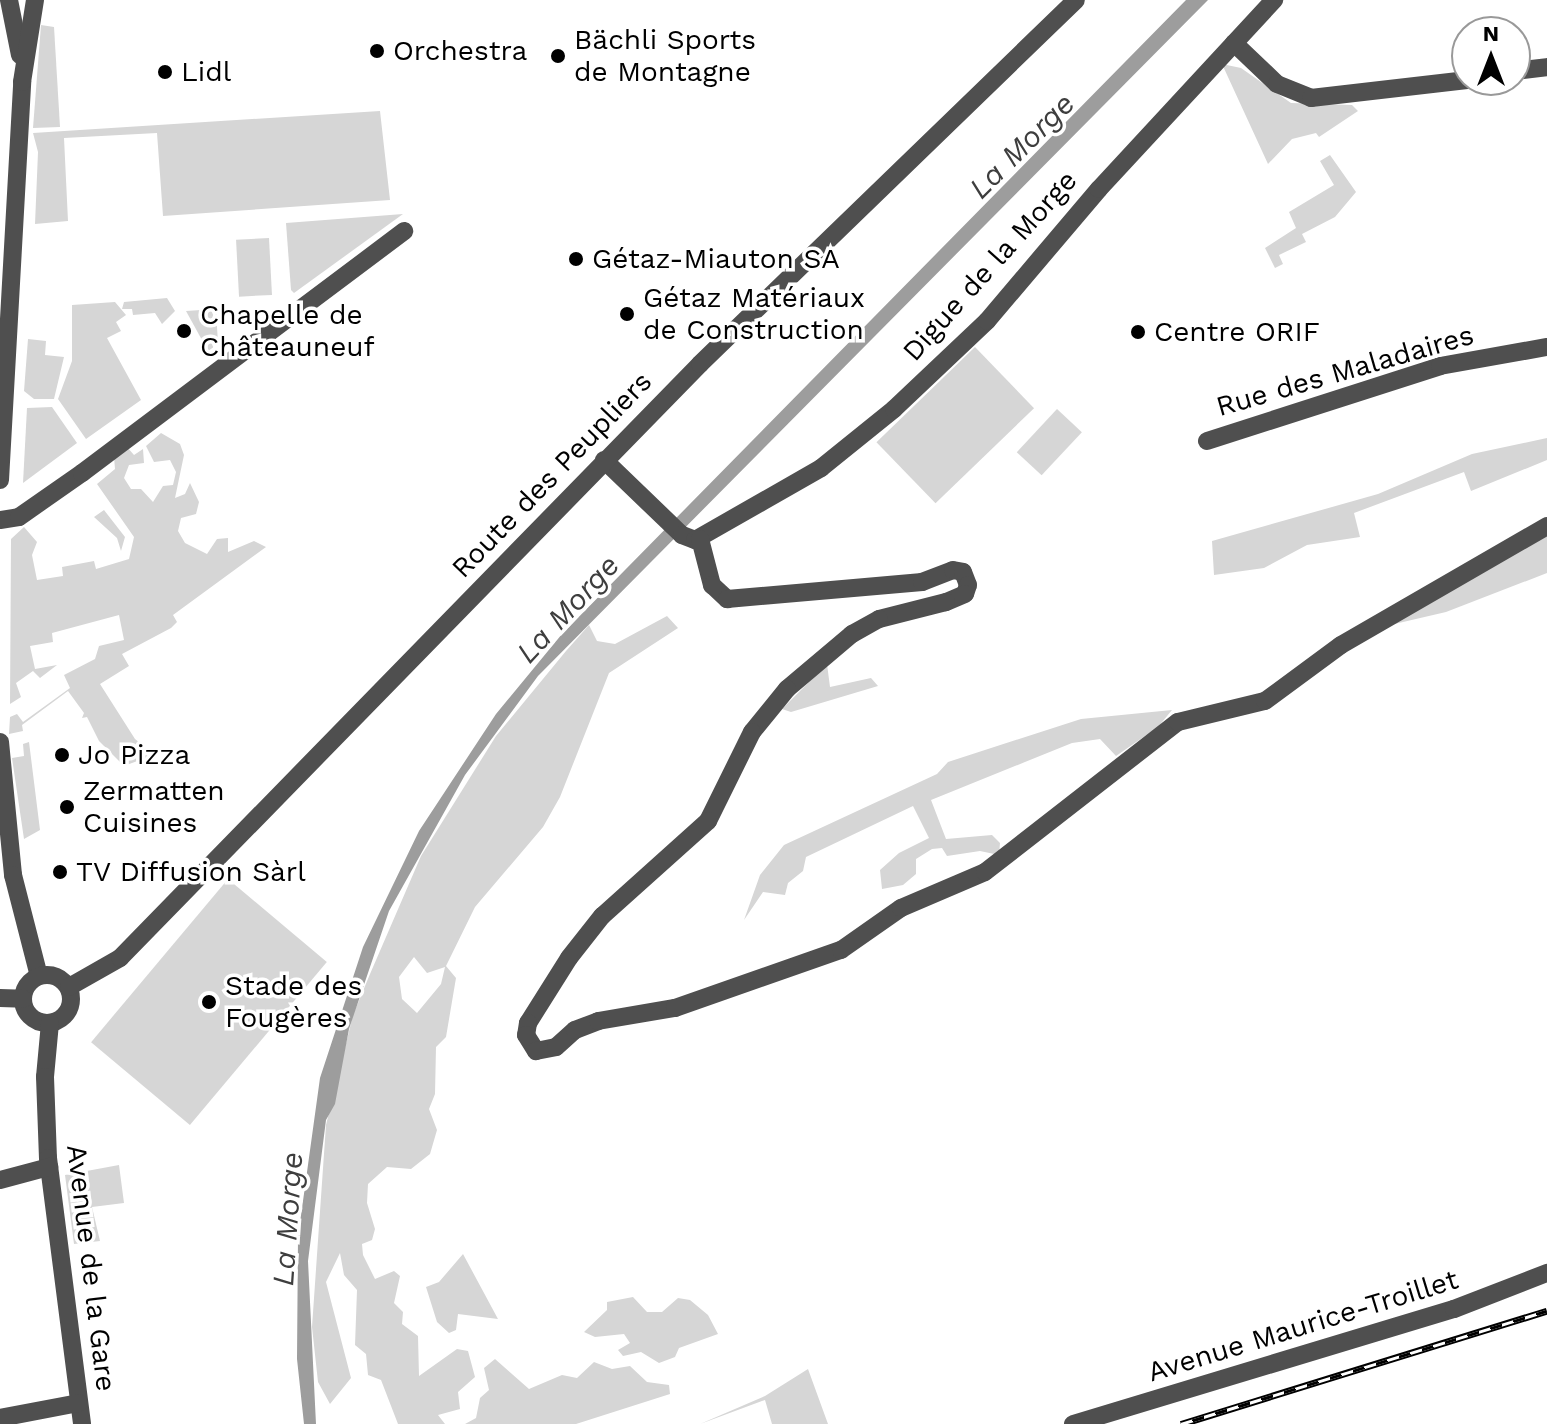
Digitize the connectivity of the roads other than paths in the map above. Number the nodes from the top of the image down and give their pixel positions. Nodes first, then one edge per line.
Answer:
1 (9, 0) edge
2 (35, 0) edge
3 (1076, 0) edge
4 (1274, 0) edge
5 (1234, 43) junction
6 (22, 82) junction
7 (1451, 82) edge
8 (404, 231) dead end
9 (7, 235) edge
10 (1547, 347) edge
11 (1207, 441) dead end
12 (604, 460) junction
13 (0, 480) edge
14 (0, 520) edge
15 (1547, 526) edge
16 (691, 537) junction
17 (0, 742) edge
18 (39, 976) junction
19 (69, 987) junction
20 (0, 998) edge
21 (23, 999) junction
22 (50, 1023) junction
23 (49, 1167) junction
24 (0, 1180) edge
25 (1547, 1273) edge
26 (79, 1403) junction
27 (0, 1418) edge
28 (82, 1424) edge
29 (1073, 1424) edge

1 - 6 street
2 - 6 street
3 - 12 street, Route des Peupliers
4 - 5 street, Digue de la Morge
5 - 7 street
5 - 16 street, Digue de la Morge
6 - 9 street
8 - 14 street
9 - 13 street
10 - 11 street, Rue des Maladaires
12 - 16 street
12 - 19 street, Route des Peupliers
15 - 16 street
17 - 18 street
18 - 19 street
18 - 21 street
19 - 22 street
20 - 21 street
21 - 22 street
22 - 23 street, Avenue de la Gare
23 - 24 street
23 - 26 street, Avenue de la Gare
25 - 29 street, Avenue Maurice-Troillet
26 - 27 street
26 - 28 street, Avenue de la Gare

